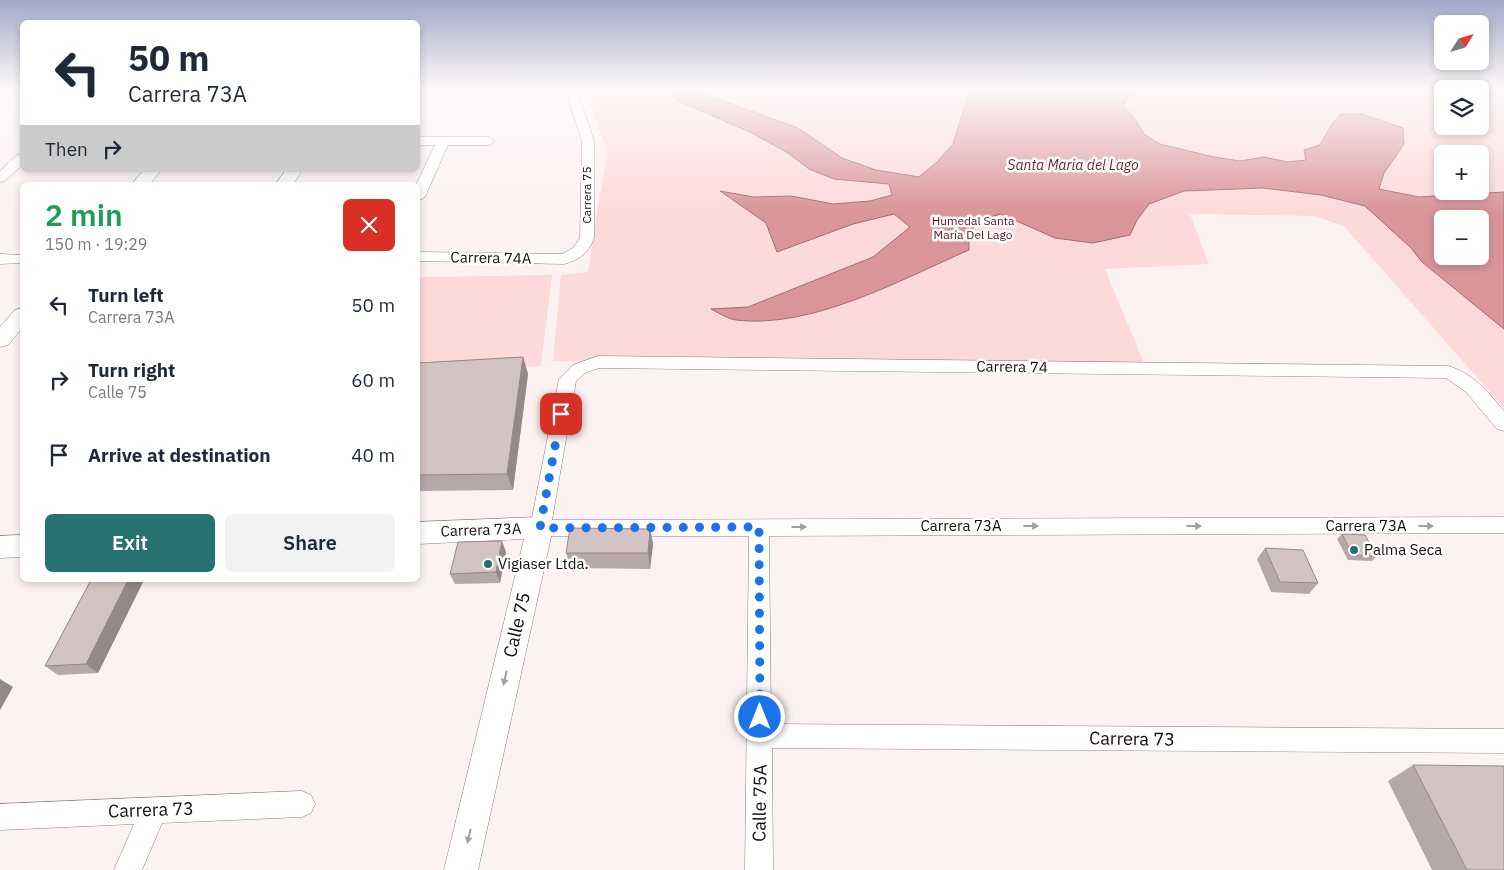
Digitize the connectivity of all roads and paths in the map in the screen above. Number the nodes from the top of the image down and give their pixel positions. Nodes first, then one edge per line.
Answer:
1 (584, 131) edge
2 (420, 141) edge
3 (443, 141) junction
4 (489, 141) dead end
5 (20, 160) edge
6 (151, 172) edge
7 (0, 178) edge
8 (143, 182) edge
9 (420, 193) edge
10 (420, 258) edge
11 (0, 259) edge
12 (20, 259) edge
13 (564, 259) joint
14 (20, 317) edge
15 (0, 340) edge
16 (568, 380) joint
17 (1504, 424) edge
18 (1504, 525) edge
19 (759, 527) junction
20 (540, 528) junction
21 (420, 533) edge
22 (20, 546) edge
23 (0, 547) edge
24 (760, 736) junction
25 (1504, 741) edge
26 (302, 804) dead end
27 (154, 810) junction
28 (0, 816) edge
29 (128, 870) edge
30 (461, 870) edge
31 (759, 870) edge

1 - 13 street, Carrera 75
2 - 3 street
3 - 4 street
3 - 9 street
5 - 7 street
6 - 8 street
10 - 13 street, Carrera 74A
11 - 12 street
14 - 15 street
16 - 17 street, Carrera 74
16 - 20 street, Calle 75
19 -> 18 street, Carrera 73A
19 - 20 street, Carrera 73A
19 - 24 street, Calle 75A
20 - 21 street, Carrera 73A
20 -> 30 street, Calle 75
22 - 23 street
24 - 25 street, Carrera 73
24 - 31 street, Calle 75A
26 - 27 street, Carrera 73
27 - 28 street, Carrera 73
27 - 29 street

